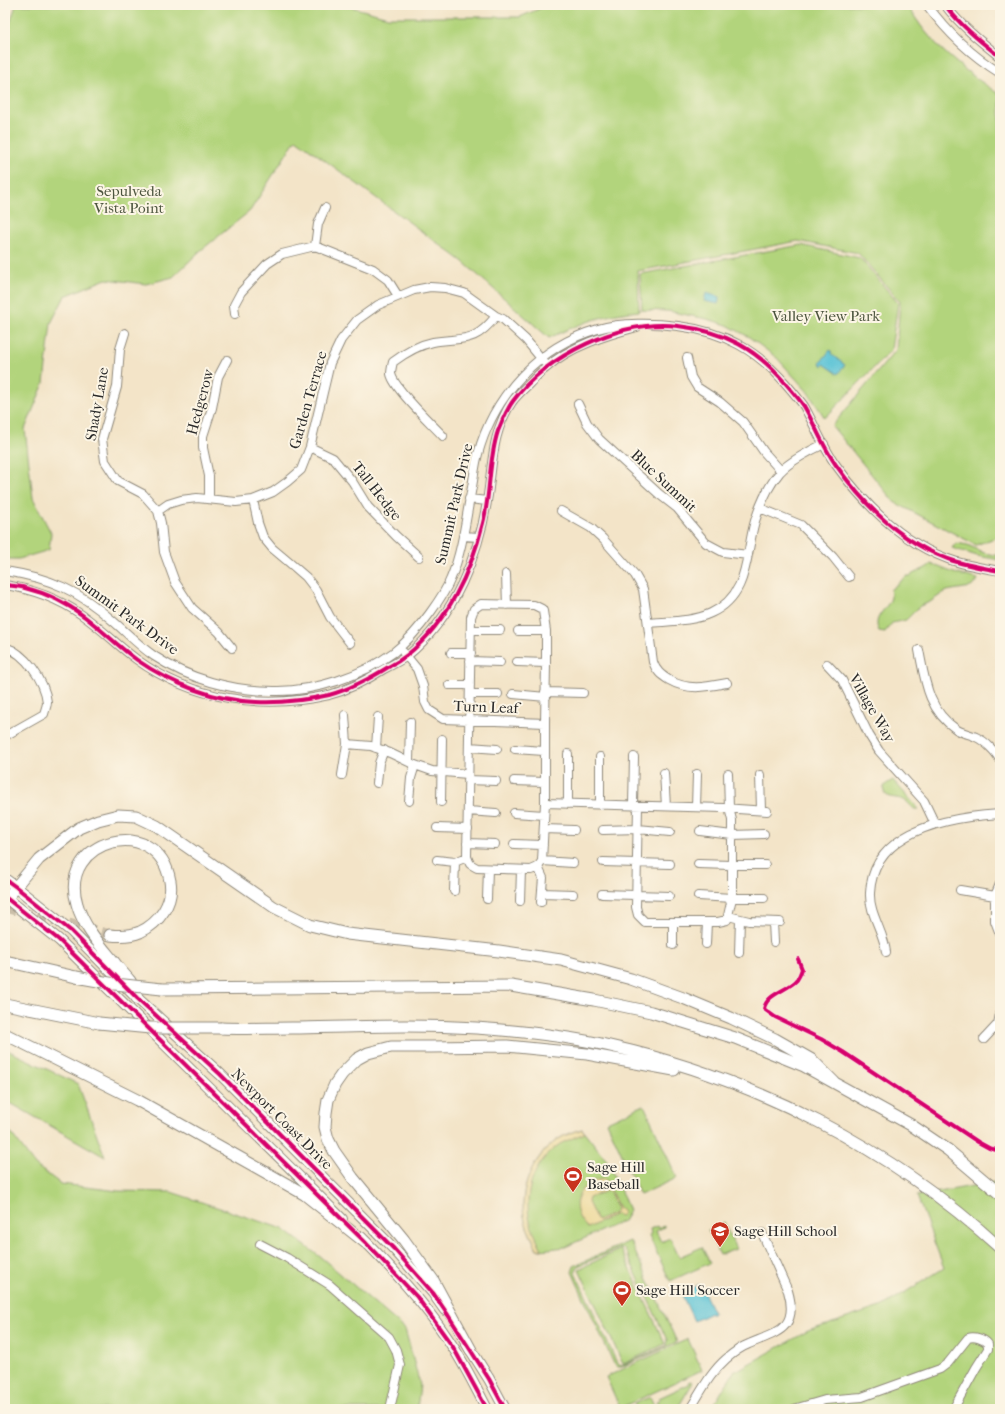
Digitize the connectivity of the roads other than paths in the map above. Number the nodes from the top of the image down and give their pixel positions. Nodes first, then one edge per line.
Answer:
1 (927, 5) edge
2 (945, 5) edge
3 (1000, 56) edge
4 (1000, 73) edge
5 (325, 208) dead end
6 (315, 246) junction
7 (398, 296) junction
8 (235, 314) dead end
9 (496, 316) junction
10 (648, 324) junction
11 (125, 333) dead end
12 (541, 358) junction
13 (687, 358) dead end
14 (227, 360) dead end
15 (547, 366) junction
16 (578, 404) dead end
17 (443, 436) dead end
18 (824, 444) junction
19 (310, 447) junction
20 (781, 471) junction
21 (209, 499) junction
22 (469, 499) junction
23 (254, 500) junction
24 (487, 501) junction
25 (760, 508) junction
26 (158, 511) junction
27 (561, 511) dead end
28 (463, 536) junction
29 (479, 538) junction
30 (748, 555) junction
31 (419, 558) dead end
32 (5, 571) edge
33 (1000, 571) edge
34 (506, 574) dead end
35 (849, 577) dead end
36 (5, 585) edge
37 (506, 605) junction
38 (648, 623) junction
39 (471, 630) junction
40 (500, 630) dead end
41 (518, 631) dead end
42 (546, 631) junction
43 (350, 643) dead end
44 (5, 647) edge
45 (399, 647) junction
46 (232, 648) dead end
47 (919, 650) dead end
48 (451, 653) dead end
49 (406, 656) junction
50 (470, 657) junction
51 (500, 662) dead end
52 (517, 662) dead end
53 (546, 663) junction
54 (827, 664) dead end
55 (726, 683) dead end
56 (449, 684) dead end
57 (470, 685) junction
58 (583, 693) dead end
59 (470, 694) junction
60 (498, 694) dead end
61 (513, 694) dead end
62 (546, 694) junction
63 (345, 715) dead end
64 (378, 717) dead end
65 (469, 721) junction
66 (410, 722) dead end
67 (544, 723) junction
68 (5, 736) edge
69 (442, 738) dead end
70 (347, 744) junction
71 (469, 747) junction
72 (380, 749) junction
73 (497, 749) dead end
74 (515, 749) dead end
75 (544, 751) junction
76 (568, 754) dead end
77 (600, 757) dead end
78 (634, 757) dead end
79 (1000, 760) edge
80 (412, 764) junction
81 (441, 772) junction
82 (664, 773) dead end
83 (697, 774) dead end
84 (728, 774) dead end
85 (342, 775) dead end
86 (760, 775) dead end
87 (468, 777) junction
88 (496, 781) dead end
89 (514, 781) dead end
90 (544, 782) junction
91 (377, 783) dead end
92 (409, 801) dead end
93 (441, 802) dead end
94 (545, 803) junction
95 (568, 804) junction
96 (600, 805) junction
97 (636, 806) junction
98 (666, 806) junction
99 (696, 807) junction
100 (729, 808) junction
101 (468, 811) junction
102 (496, 813) dead end
103 (514, 813) dead end
104 (1000, 814) edge
105 (544, 815) junction
106 (935, 824) junction
107 (437, 828) dead end
108 (468, 829) junction
109 (544, 829) junction
110 (638, 829) junction
111 (574, 830) dead end
112 (603, 830) dead end
113 (700, 831) dead end
114 (670, 832) dead end
115 (764, 834) dead end
116 (732, 835) junction
117 (467, 842) junction
118 (495, 844) dead end
119 (514, 844) dead end
120 (543, 845) junction
121 (467, 857) junction
122 (437, 860) dead end
123 (454, 862) junction
124 (603, 862) dead end
125 (637, 862) junction
126 (573, 863) dead end
127 (540, 864) junction
128 (670, 864) dead end
129 (698, 864) dead end
130 (731, 865) junction
131 (765, 865) dead end
132 (488, 869) junction
133 (521, 870) junction
134 (5, 879) edge
135 (1000, 884) edge
136 (16, 887) junction
137 (960, 890) dead end
138 (454, 891) dead end
139 (542, 893) junction
140 (572, 894) dead end
141 (602, 894) dead end
142 (636, 895) junction
143 (669, 896) dead end
144 (698, 896) dead end
145 (995, 896) junction
146 (6, 897) edge
147 (732, 898) junction
148 (764, 898) dead end
149 (487, 900) dead end
150 (520, 901) dead end
151 (541, 902) dead end
152 (727, 918) junction
153 (740, 919) junction
154 (673, 922) junction
155 (707, 922) junction
156 (1000, 934) edge
157 (110, 935) tunnel mouth
158 (774, 942) dead end
159 (706, 944) dead end
160 (673, 945) dead end
161 (886, 952) dead end
162 (739, 953) dead end
163 (5, 961) edge
164 (138, 998) junction
165 (5, 1004) edge
166 (1000, 1014) edge
167 (5, 1034) edge
168 (984, 1039) dead end
169 (698, 1071) junction
170 (834, 1082) junction
171 (1000, 1194) edge
172 (762, 1233) dead end
173 (366, 1243) junction
174 (260, 1244) dead end
175 (1000, 1248) edge
176 (471, 1350) junction
177 (390, 1409) edge
178 (487, 1409) edge
179 (505, 1409) edge
180 (690, 1409) edge
181 (794, 1409) edge
182 (952, 1409) edge

1 - 4 street
2 - 3 street
5 - 6 street
6 - 7 street
6 - 8 street
7 - 9 street, Garden Terrace
7 - 19 street, Garden Terrace
9 - 12 street, Garden Terrace
9 - 17 street
10 - 12 street, Summit Park Drive
10 - 15 street, Summit Park Drive
10 - 18 street, Summit Park Drive
11 - 26 street, Shady Lane
12 - 15 street, Garden Terrace
12 - 22 street, Summit Park Drive
13 - 20 street
14 - 21 street, Hedgerow
15 - 24 street, Summit Park Drive
16 - 30 street, Blue Summit
18 - 20 street
18 - 33 street, Summit Park Drive
19 - 23 street, Garden Terrace
19 - 31 street, Tall Hedge
20 - 25 street
21 - 23 street, Garden Terrace
21 - 26 street, Garden Terrace
22 - 24 street
22 - 28 street, Summit Park Drive
23 - 43 street
24 - 29 street, Summit Park Drive
25 - 30 street
25 - 35 street
26 - 46 street
27 - 38 street
28 - 29 street
28 - 45 street, Summit Park Drive
29 - 49 street, Summit Park Drive
30 - 38 street
32 - 45 street, Summit Park Drive
34 - 37 street
36 - 49 street, Summit Park Drive
37 - 39 street
37 - 42 street
38 - 55 street
39 - 40 street
39 - 50 street
41 - 42 street
42 - 53 street
44 - 68 street
45 - 49 street, Turn Leaf
47 - 79 street
48 - 50 street
49 - 65 street, Turn Leaf
50 - 51 street
50 - 57 street
52 - 53 street
53 - 62 street
54 - 106 street, Village Way
56 - 57 street
57 - 59 street
58 - 62 street
59 - 60 street
59 - 65 street
61 - 62 street
62 - 67 street
63 - 70 street
64 - 72 street
65 - 67 street, Turn Leaf
65 - 71 street
66 - 80 street
67 - 75 street
69 - 81 street
70 - 72 street
70 - 85 street
71 - 73 street
71 - 87 street
72 - 80 street
72 - 91 street
74 - 75 street
75 - 90 street
76 - 95 street
77 - 96 street
78 - 97 street
80 - 81 street
80 - 92 street
81 - 87 street
81 - 93 street
82 - 98 street
83 - 99 street
84 - 100 street
86 - 100 street
87 - 88 street
87 - 101 street
89 - 90 street
90 - 94 street
94 - 95 street
94 - 105 street
95 - 96 street
96 - 97 street
97 - 98 street
97 - 110 street
98 - 99 street
99 - 100 street
100 - 116 street
101 - 102 street
101 - 108 street
103 - 105 street
104 - 106 street
105 - 109 street
106 - 161 street
107 - 108 street
108 - 117 street
109 - 111 street
109 - 120 street
110 - 112 street
110 - 114 street
110 - 125 street
113 - 116 street
115 - 116 street
116 - 130 street
117 - 118 street
117 - 121 street
119 - 120 street
120 - 127 street
121 - 123 street
121 - 132 street
122 - 123 street
123 - 138 street
124 - 125 street
125 - 128 street
125 - 142 street
126 - 127 street
127 - 133 street
127 - 139 street
129 - 130 street
130 - 131 street
130 - 147 street
132 - 133 street
132 - 149 street
133 - 150 street
134 - 136 main road, Newport Coast Drive
135 - 145 street
136 - 146 highway
136 - 164 main road, Newport Coast Drive
136 - 170 highway
137 - 145 street
139 - 140 street
139 - 151 street
141 - 142 street
142 - 143 street
142 - 154 street
144 - 147 street
145 - 156 street
146 - 173 main road, Newport Coast Drive
147 - 148 street
147 - 152 street
152 - 153 street
152 - 155 street
153 - 158 street
153 - 162 street
154 - 155 street
154 - 160 street
155 - 159 street
157 - 164 highway
163 - 170 highway, bridge
164 - 176 main road, Newport Coast Drive
165 - 169 highway, bridge
166 - 168 street
167 - 173 highway
169 - 175 highway
169 - 176 highway
170 - 171 highway
172 - 180 street
173 - 178 main road, Newport Coast Drive
174 - 177 street
176 - 179 main road, Newport Coast Drive
181 - 182 street

